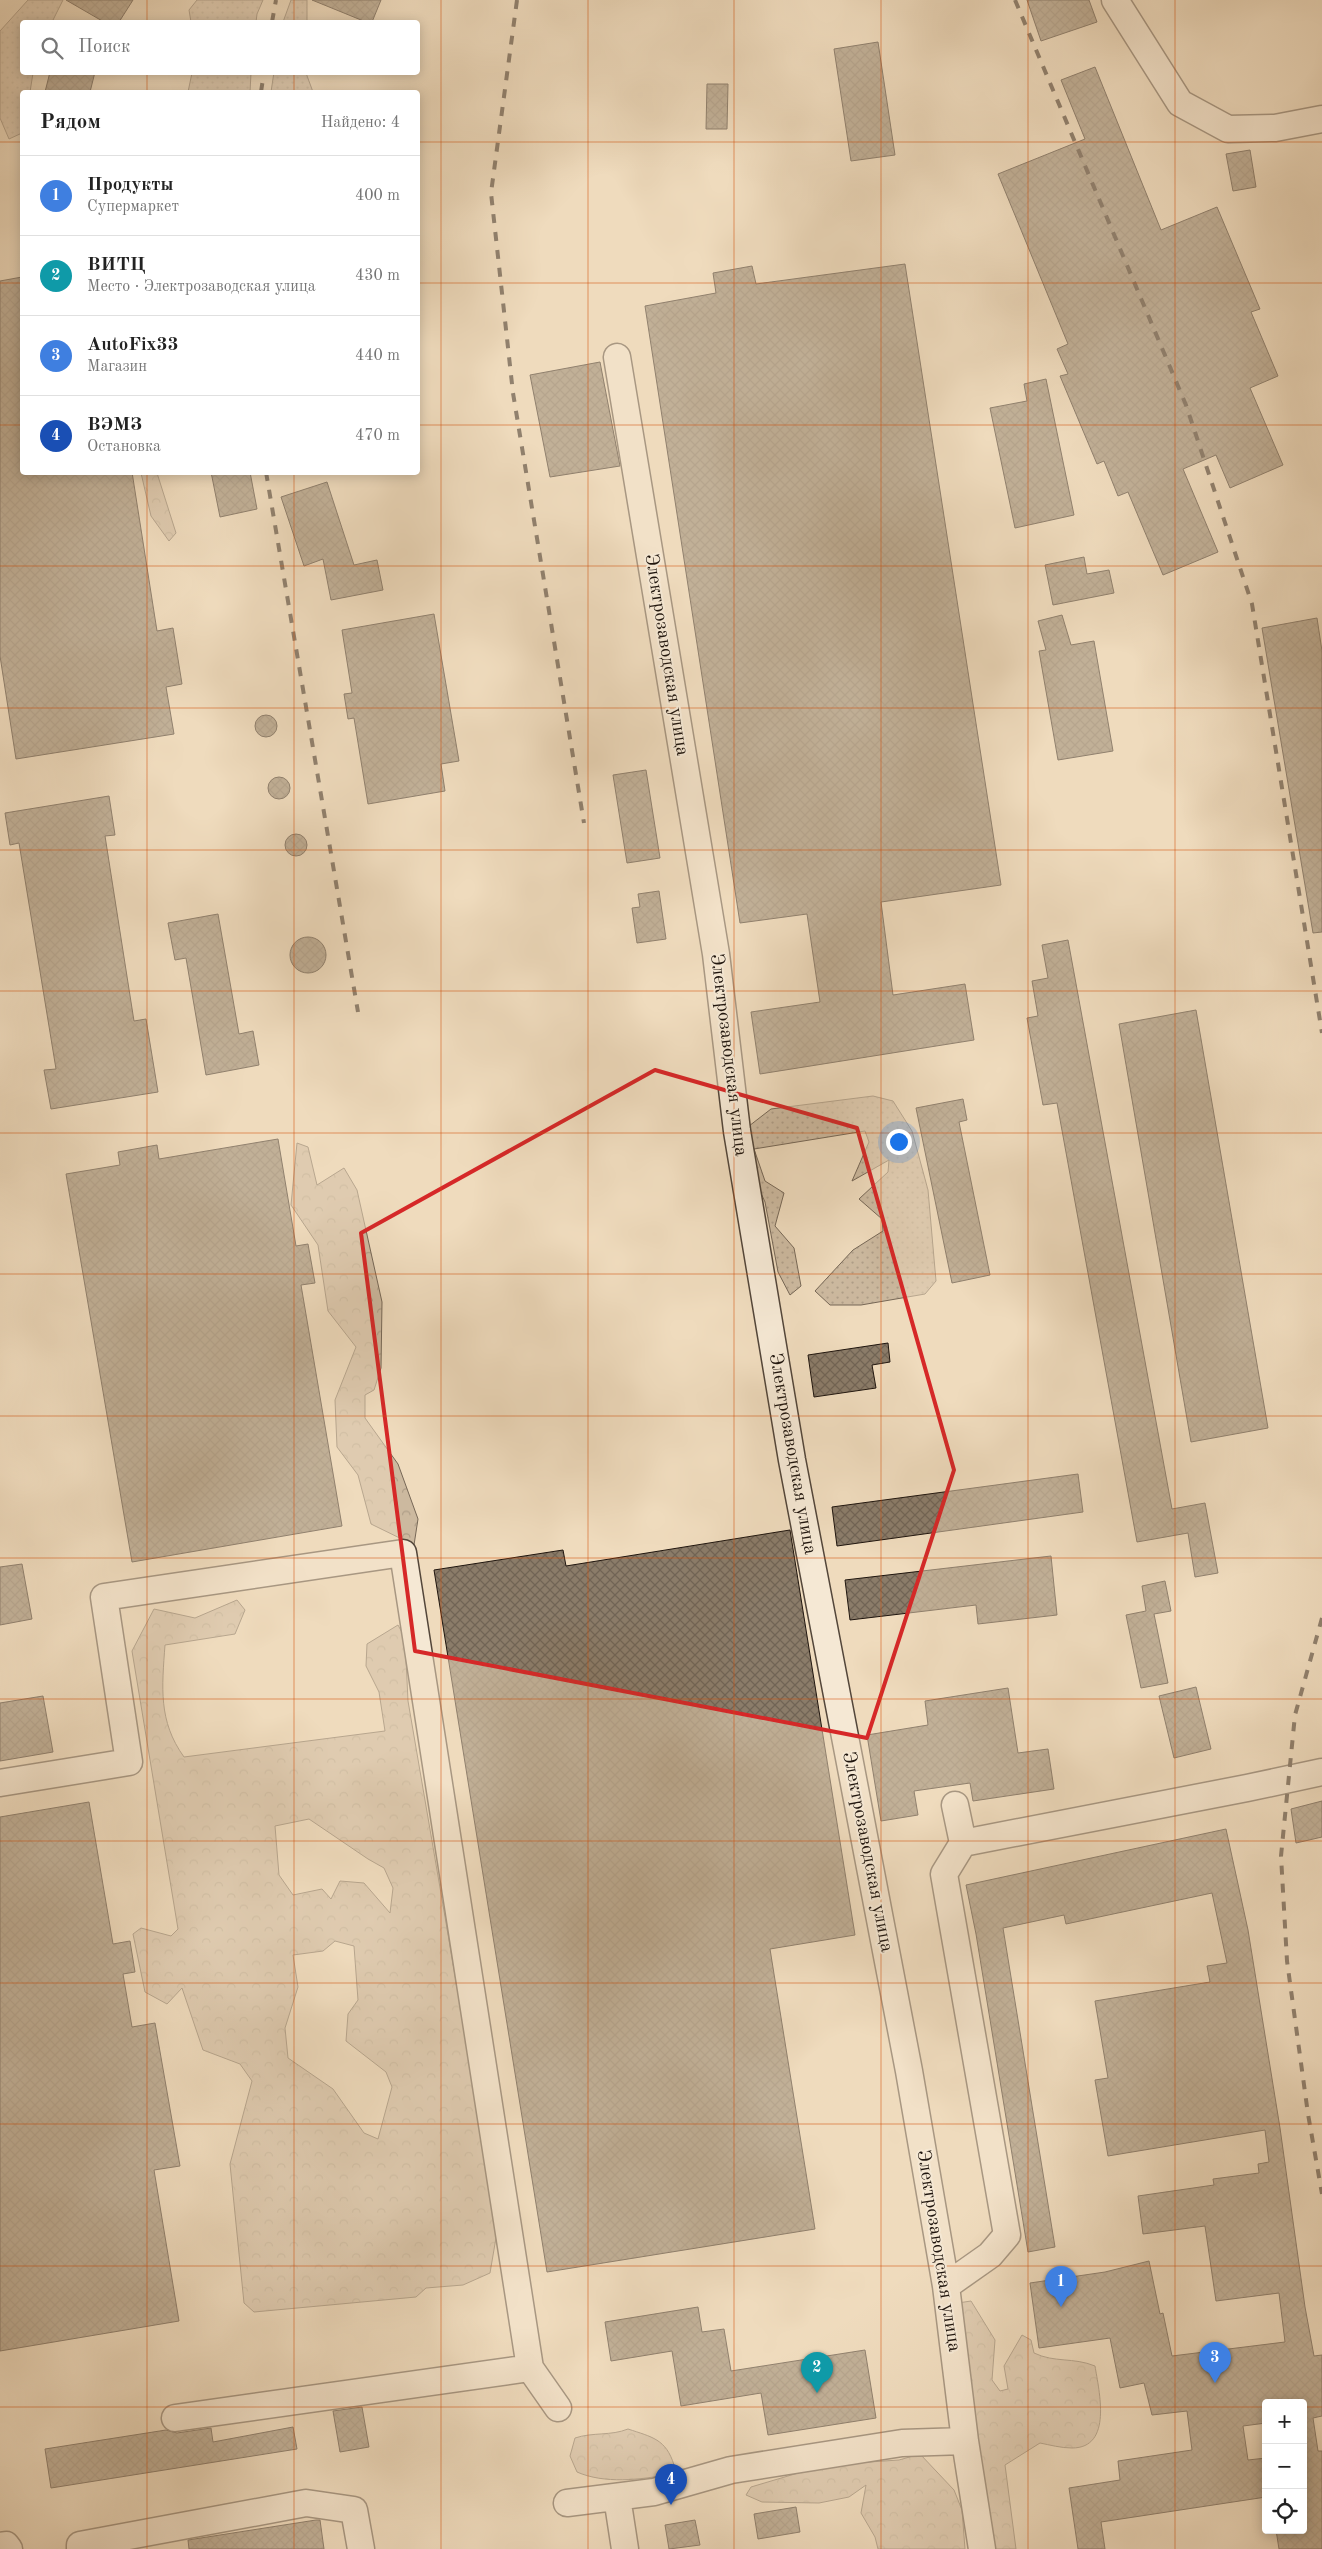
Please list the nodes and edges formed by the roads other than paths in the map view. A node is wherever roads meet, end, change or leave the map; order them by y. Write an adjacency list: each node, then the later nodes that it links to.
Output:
1 (1115, 0): 2 (street)
2 (1322, 118)
3 (617, 358): 8 (street, Электрозаводская улица)
4 (1322, 1772): 7 (street)
5 (0, 1783): 9 (street)
6 (955, 1805): 7 (street)
7 (963, 1843): 8 (street)
8 (946, 2286): 12 (street, Электрозаводская улица)
9 (530, 2368): 10 (street); 11 (street)
10 (558, 2408)
11 (175, 2418)
12 (965, 2440): 13 (street); 20 (street, Электрозаводская улица)
13 (617, 2497): 14 (street); 19 (street)
14 (567, 2503)
15 (0, 2546): 16 (street)
16 (9, 2549)
17 (80, 2549): 18 (street)
18 (361, 2549)
19 (625, 2549)
20 (982, 2549)

